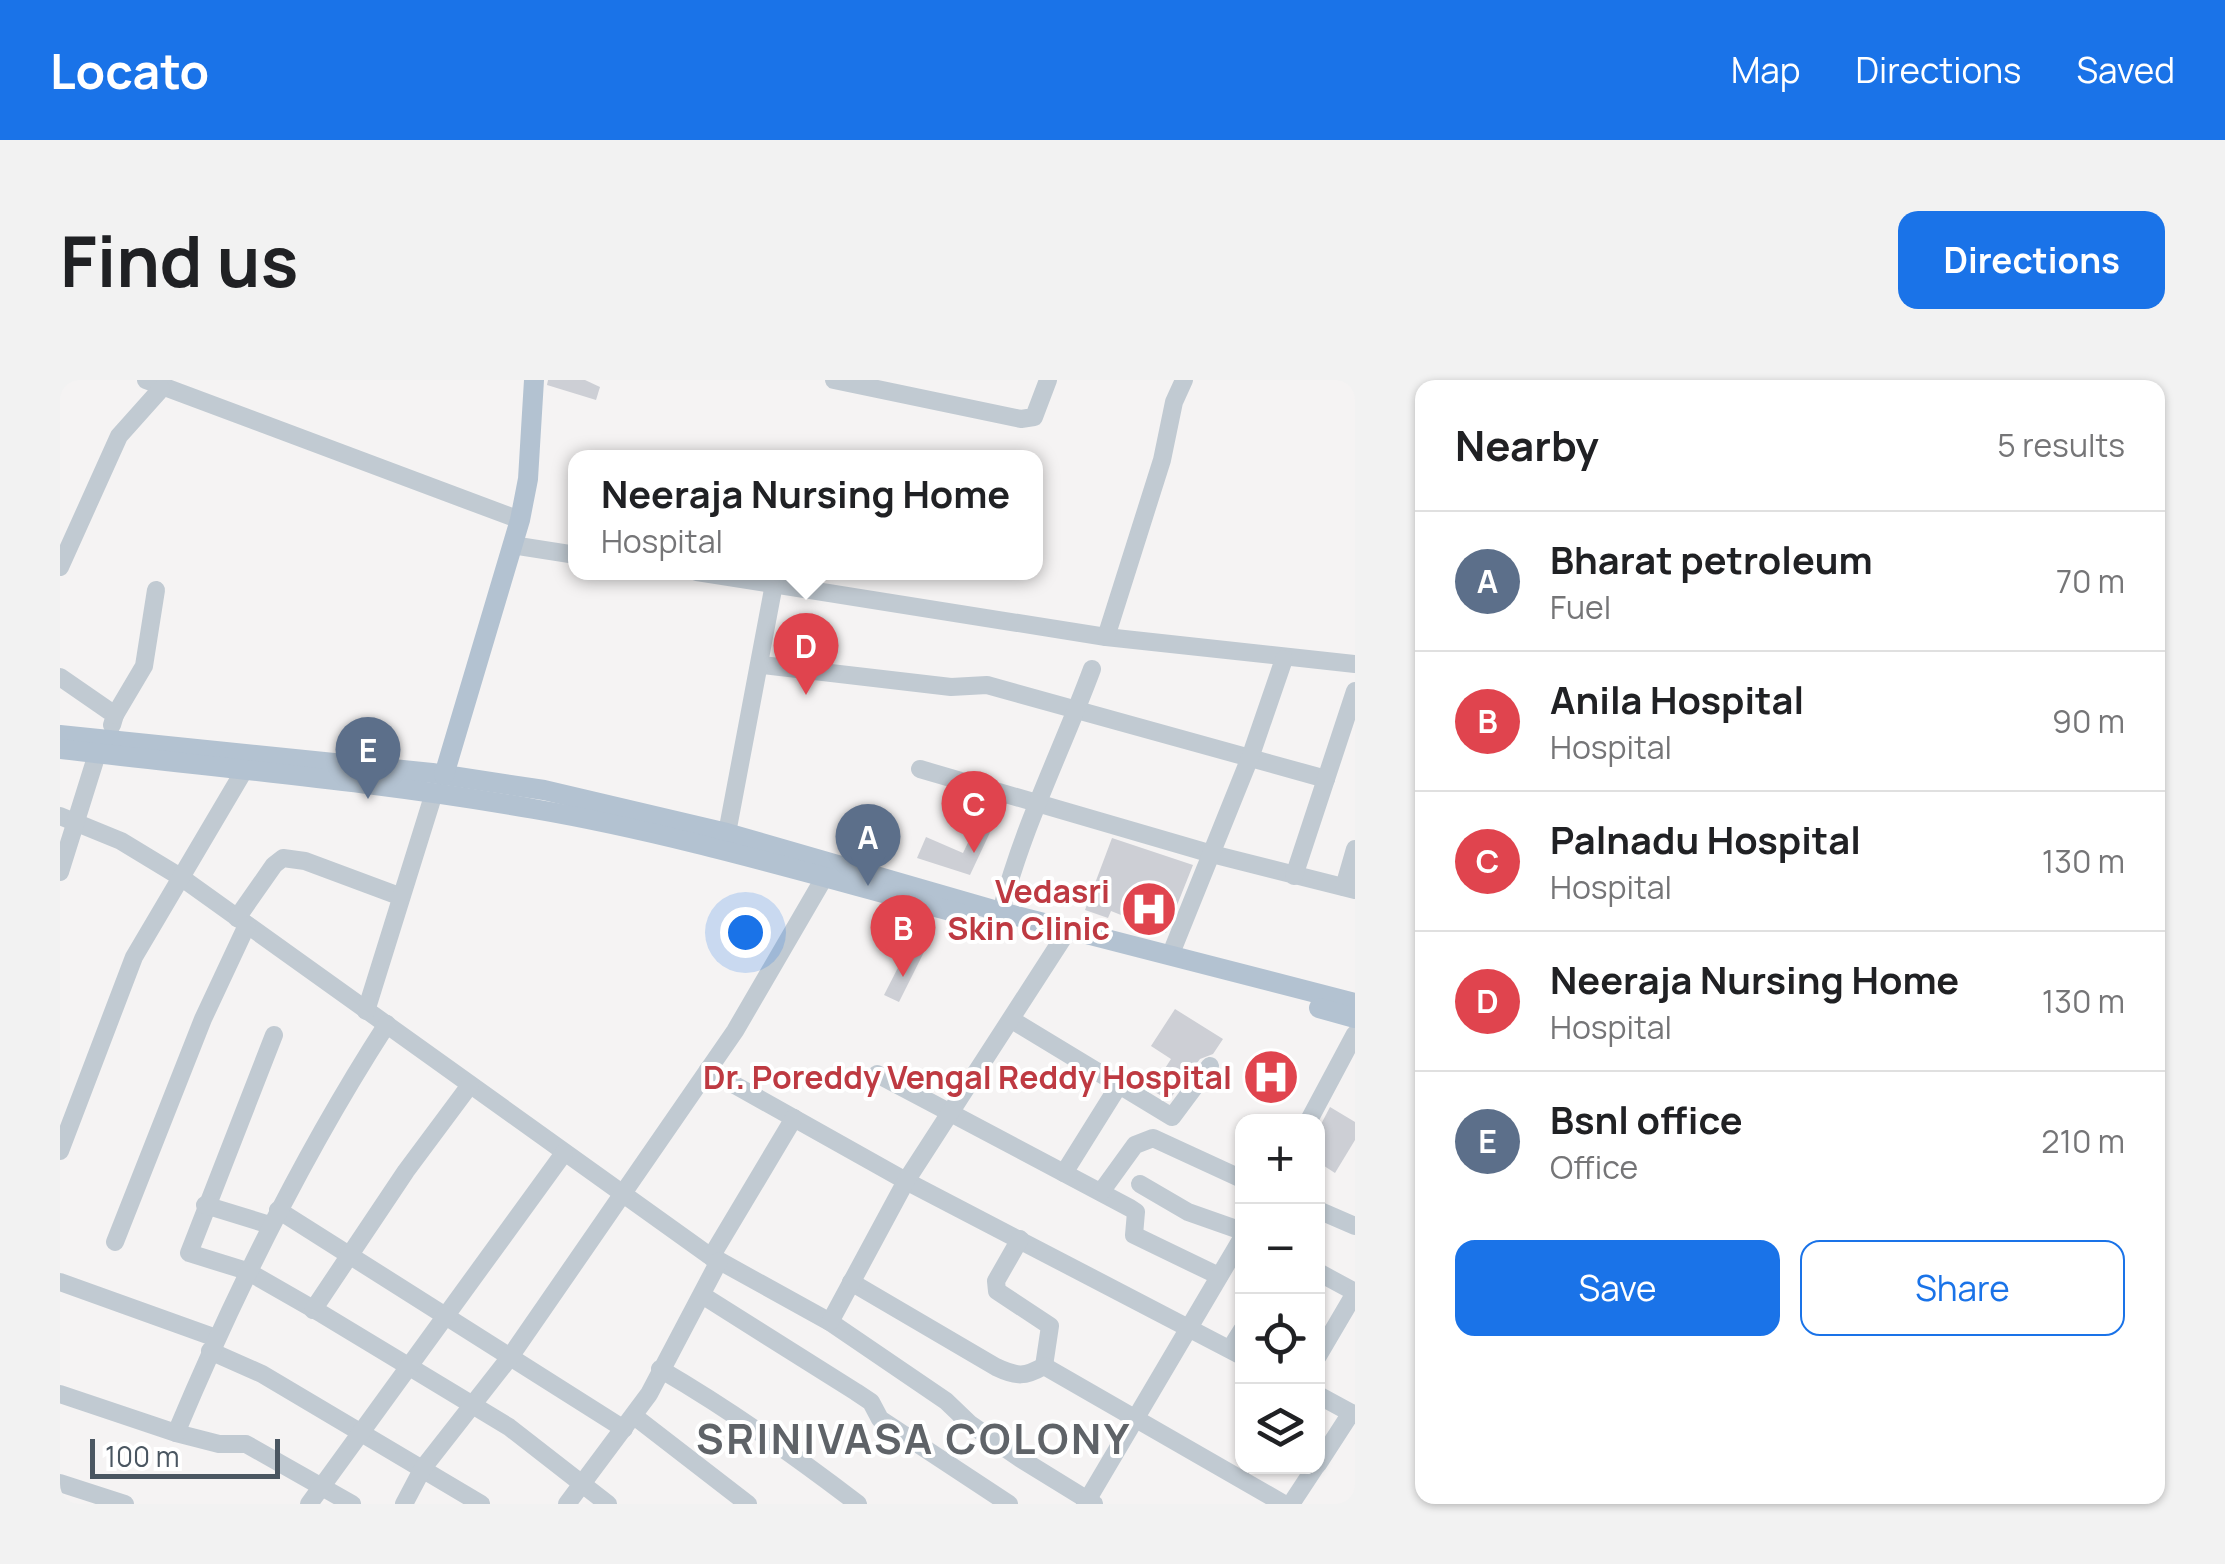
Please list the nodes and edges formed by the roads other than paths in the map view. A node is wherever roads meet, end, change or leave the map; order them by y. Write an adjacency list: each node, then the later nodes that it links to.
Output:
1 (534, 380): 6 (main road)
2 (834, 380): 3 (street)
3 (1048, 380)
4 (1184, 380): 14 (street)
5 (154, 384): 6 (street); 7 (street)
6 (520, 520): 8 (main road)
7 (68, 528): 10 (street)
8 (512, 546): 9 (street); 30 (main road)
9 (568, 554)
10 (60, 566)
11 (748, 580): 12 (street)
12 (774, 584): 14 (street); 17 (street)
13 (156, 590): 22 (street)
14 (1106, 637): 15 (street)
15 (1284, 659): 16 (street); 26 (street)
16 (1355, 664)
17 (762, 665): 21 (street); 33 (street)
18 (1092, 669): 21 (street)
19 (60, 678): 22 (street)
20 (1355, 690): 29 (street)
21 (1078, 706): 26 (street); 31 (street)
22 (115, 714): 24 (street)
23 (60, 734): 24 (main road)
24 (103, 747): 25 (main road); 27 (main road); 30 (main road); 32 (street)
25 (60, 750)
26 (1250, 755): 29 (street); 35 (street)
27 (245, 769): 30 (main road); 38 (street)
28 (920, 769): 31 (street)
29 (1326, 779): 37 (street)
30 (433, 786): 33 (main road); 39 (main road); 41 (street)
31 (1040, 806): 35 (street); 42 (street)
32 (68, 818): 36 (street); 38 (street)
33 (728, 834): 42 (main road)
34 (1355, 849): 40 (street)
35 (1212, 854): 37 (street); 45 (street)
36 (60, 872)
37 (1294, 876): 40 (street)
38 (182, 878): 43 (street); 61 (street)
39 (824, 878): 44 (main road); 54 (street)
40 (1350, 889)
41 (399, 896): 43 (street); 47 (street)
42 (1001, 912): 45 (main road)
43 (242, 921): 47 (street); 75 (street)
44 (1063, 938): 48 (main road); 49 (street)
45 (1170, 956): 46 (main road)
46 (1355, 1003)
47 (366, 1011): 50 (street)
48 (1355, 1018)
49 (1012, 1020): 57 (street); 58 (street)
50 (387, 1024): 56 (street); 71 (street)
51 (1355, 1034): 59 (street)
52 (274, 1036): 69 (street)
53 (1210, 1066): 57 (street)
54 (708, 1070): 60 (street); 68 (street)
55 (878, 1074): 58 (street)
56 (470, 1085): 62 (street); 77 (street)
57 (1119, 1085): 63 (street)
58 (950, 1111): 63 (street); 65 (street)
59 (1312, 1114)
60 (794, 1118): 65 (street); 78 (street)
61 (60, 1151)
62 (564, 1154): 68 (street); 87 (street)
63 (1064, 1172): 67 (street)
64 (1235, 1176): 67 (street)
65 (906, 1181): 74 (street); 83 (street)
66 (1140, 1184): 73 (street)
67 (1101, 1192): 80 (street)
68 (624, 1196): 78 (street); 93 (street)
69 (205, 1206): 71 (street); 79 (street)
70 (1325, 1213): 72 (street)
71 (275, 1218): 77 (street); 79 (street)
72 (1355, 1226)
73 (1235, 1232)
74 (1020, 1239): 89 (street); 94 (street)
75 (115, 1242)
76 (1235, 1248): 80 (street)
77 (350, 1258): 86 (street); 87 (street)
78 (715, 1259): 85 (street); 88 (street)
79 (247, 1271): 86 (street); 91 (street)
80 (1220, 1276): 89 (street)
81 (1325, 1276): 84 (street)
82 (60, 1282): 91 (street)
83 (851, 1282): 88 (street); 94 (street)
84 (1355, 1293): 90 (street)
85 (702, 1295): 96 (street); 123 (street)
86 (313, 1310): 95 (street)
87 (446, 1318): 93 (street); 95 (street)
88 (830, 1322): 113 (street)
89 (1188, 1326): 92 (street); 101 (street)
90 (1325, 1344)
91 (213, 1345): 103 (street); 104 (street)
92 (1235, 1352)
93 (510, 1357): 99 (street); 102 (street)
94 (1044, 1366): 101 (street)
95 (408, 1368): 99 (street); 103 (street)
96 (660, 1369): 102 (street); 122 (street)
97 (60, 1394): 104 (street)
98 (1325, 1399): 100 (street)
99 (470, 1405): 106 (street); 110 (street)
100 (1353, 1414): 105 (street)
101 (1134, 1419): 111 (street); 113 (street)
102 (629, 1423): 110 (street); 121 (street)
103 (360, 1430): 106 (street); 112 (street)
104 (176, 1432): 112 (street)
105 (1325, 1454)
106 (423, 1468): 117 (street); 118 (street)
107 (1254, 1474): 111 (street)
108 (1310, 1474): 124 (street)
109 (60, 1483): 114 (street)
110 (583, 1483): 119 (street); 120 (street)
111 (1249, 1484): 124 (street)
112 (321, 1486): 115 (street); 116 (street)
113 (1089, 1503)
114 (125, 1504)
115 (310, 1504)
116 (352, 1504)
117 (404, 1504)
118 (480, 1504)
119 (567, 1504)
120 (608, 1504)
121 (748, 1504)
122 (858, 1504)
123 (1009, 1504)
124 (1287, 1504)

